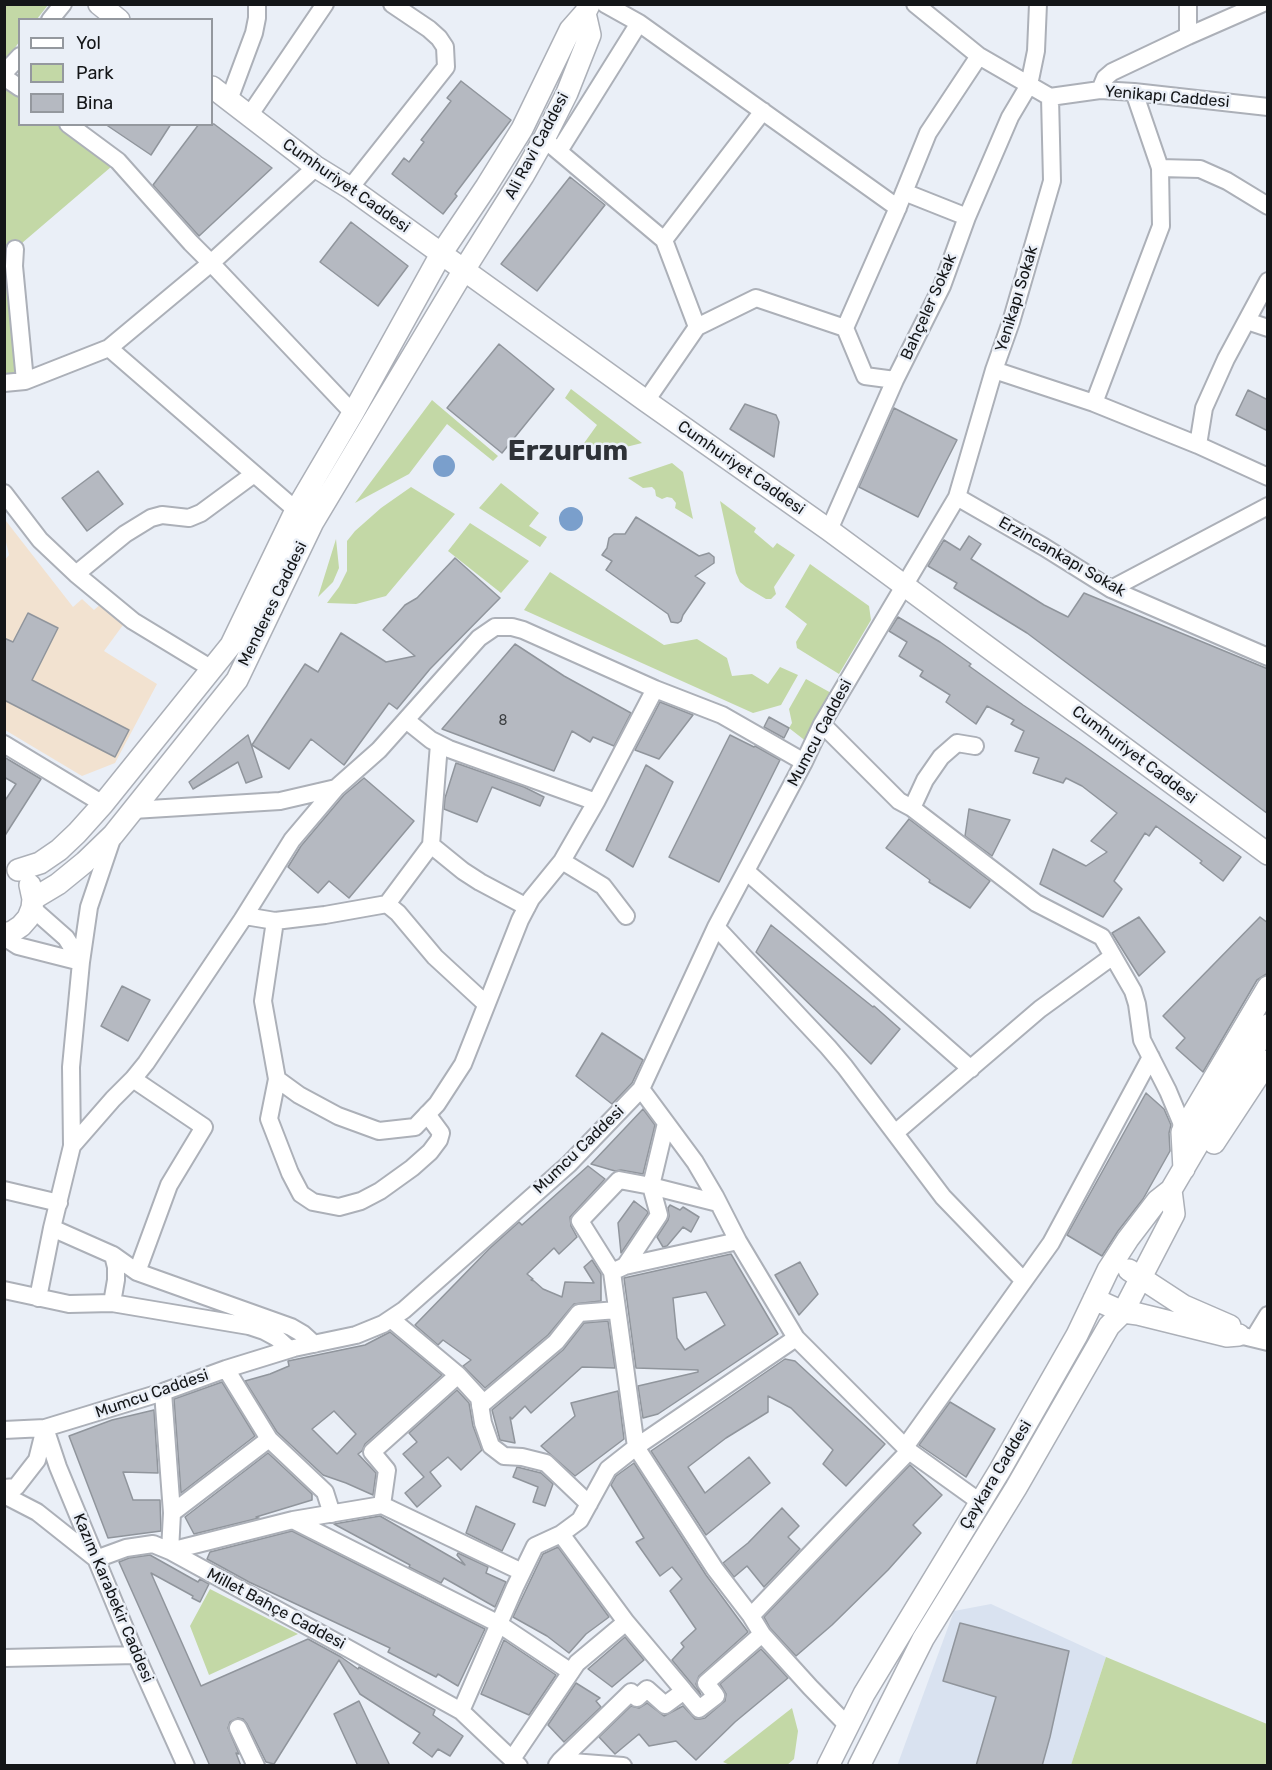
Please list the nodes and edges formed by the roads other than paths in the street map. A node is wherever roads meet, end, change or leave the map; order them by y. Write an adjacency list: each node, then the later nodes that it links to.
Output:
1 (63, 4): 12 (street)
2 (99, 4): 13 (main road)
3 (257, 4): 25 (street)
4 (326, 4): 28 (street)
5 (392, 4): 33 (street)
6 (605, 4): 14 (street)
7 (915, 4): 16 (street)
8 (1038, 4): 19 (street, Bahçeler Sokak)
9 (1188, 4): 15 (street)
10 (1262, 4): 15 (street)
11 (587, 9): 30 (main road, Ali Ravi Caddesi); 39 (main road, Ali Ravi Caddesi)
12 (52, 18)
13 (116, 18)
14 (639, 23): 27 (street); 30 (street)
15 (1188, 36): 22 (street)
16 (979, 56): 19 (street); 34 (street)
17 (18, 58): 18 (street)
18 (4, 75): 20 (street)
19 (1029, 85): 24 (street); 36 (street, Bahçeler Sokak)
20 (18, 86)
21 (213, 88): 25 (main road, Cumhuriyet Caddesi)
22 (1100, 90): 23 (street, Yenikapı Caddesi); 24 (street, Yenikapı Caddesi)
23 (1134, 92): 26 (street, Yenikapı Caddesi); 32 (street)
24 (1050, 97): 48 (street, Yenikapı Sokak)
25 (229, 100): 28 (main road, Cumhuriyet Caddesi)
26 (1268, 107)
27 (763, 111): 34 (street); 37 (street)
28 (249, 116): 31 (main road, Cumhuriyet Caddesi)
29 (71, 126): 40 (street)
30 (551, 145): 37 (street); 41 (main road, Ali Ravi Caddesi)
31 (316, 167): 33 (main road, Cumhuriyet Caddesi); 40 (street)
32 (1160, 168): 35 (street); 53 (street)
33 (350, 188): 39 (main road, Cumhuriyet Caddesi)
34 (901, 200): 36 (street); 45 (street)
35 (1268, 206)
36 (967, 217): 50 (street, Bahçeler Sokak)
37 (664, 240): 44 (street)
38 (15, 249): 49 (street)
39 (441, 254): 41 (main road, Cumhuriyet Caddesi); 54 (main road, Menderes Caddesi)
40 (211, 263): 47 (street); 54 (street)
41 (464, 270): 52 (main road, Cumhuriyet Caddesi); 79 (main road, Menderes Caddesi)
42 (1268, 281): 43 (street)
43 (1247, 321): 46 (street); 55 (street)
44 (697, 327): 45 (street); 52 (street)
45 (845, 328): 50 (street)
46 (1268, 328)
47 (109, 348): 49 (street); 56 (street)
48 (994, 370): 53 (street); 59 (street, Yenikapı Sokak)
49 (25, 381): 51 (street)
50 (895, 381): 62 (street, Bahçeler Sokak)
51 (4, 383)
52 (646, 401): 62 (main road, Cumhuriyet Caddesi)
53 (1094, 403): 55 (street)
54 (353, 413): 61 (main road, Menderes Caddesi)
55 (1198, 445): 57 (street)
56 (254, 474): 61 (street); 63 (street)
57 (1268, 477)
58 (4, 493): 63 (street)
59 (957, 497): 64 (street, Yenikapı Sokak); 65 (street, Erzincankapı Sokak)
60 (1268, 506): 65 (street)
61 (296, 510): 67 (main road, Menderes Caddesi)
62 (830, 530): 64 (main road, Cumhuriyet Caddesi)
63 (76, 574): 67 (street)
64 (904, 584): 70 (street, Mumcu Caddesi); 82 (main road, Cumhuriyet Caddesi)
65 (1112, 589): 66 (street, Erzincankapı Sokak)
66 (1268, 657)
67 (212, 669): 77 (main road, Menderes Caddesi)
68 (655, 689): 69 (street); 74 (street); 76 (street)
69 (406, 720): 72 (street); 75 (street)
70 (822, 724): 74 (street, Mumcu Caddesi); 78 (street)
71 (4, 744): 77 (street)
72 (439, 744): 76 (street); 81 (street)
73 (975, 746): 78 (street)
74 (804, 762): 85 (street, Mumcu Caddesi)
75 (336, 788): 79 (street); 89 (street)
76 (596, 802): 83 (street)
77 (104, 804): 84 (main road, Menderes Caddesi)
78 (912, 808): 94 (street)
79 (133, 810): 80 (main road, Menderes Caddesi)
80 (113, 835): 86 (main road, Menderes Caddesi); 95 (street)
81 (431, 845): 87 (street); 88 (street)
82 (1268, 854)
83 (562, 861): 88 (street); 90 (street)
84 (11, 867): 86 (main road)
85 (746, 871): 92 (street, Mumcu Caddesi); 101 (street)
86 (32, 903): 93 (main road, Menderes Caddesi); 95 (street)
87 (387, 903): 91 (street); 97 (street)
88 (527, 907): 97 (street)
89 (244, 916): 91 (street); 102 (street)
90 (626, 916)
91 (275, 921): 103 (street)
92 (716, 927): 104 (street, Mumcu Caddesi); 108 (street)
93 (4, 935): 95 (street)
94 (1113, 956): 99 (street); 101 (street)
95 (81, 962): 109 (street)
96 (1268, 987): 107 (main road)
97 (486, 1004): 105 (street)
98 (1268, 1025): 110 (main road, Çaykara Caddesi)
99 (1151, 1057): 107 (street); 123 (street)
100 (1268, 1061): 110 (main road)
101 (971, 1068): 108 (street)
102 (133, 1079): 109 (street); 121 (street)
103 (277, 1079): 105 (street); 105 (street)
104 (641, 1089): 106 (street); 131 (street, Mumcu Caddesi)
105 (427, 1114)
106 (666, 1123): 111 (street); 115 (street)
107 (1182, 1132): 110 (main road)
108 (895, 1133): 123 (street)
109 (72, 1146): 114 (street)
110 (1183, 1170): 113 (main road, Çaykara Caddesi)
111 (651, 1186): 115 (street); 120 (street); 120 (street)
112 (4, 1190): 114 (street)
113 (1171, 1190): 119 (main road, Çaykara Caddesi); 122 (main road, Çaykara Caddesi)
114 (59, 1203): 116 (street)
115 (718, 1203): 117 (street)
116 (52, 1228): 118 (street); 125 (street)
117 (738, 1241): 120 (street); 132 (street)
118 (112, 1255): 121 (street); 127 (street)
119 (1113, 1262): 122 (main road); 126 (main road, Çaykara Caddesi)
120 (619, 1269): 128 (street)
121 (137, 1272): 134 (street)
122 (1141, 1277): 129 (main road, Çaykara Caddesi); 133 (main road)
123 (1024, 1281): 144 (street)
124 (4, 1290): 125 (street)
125 (38, 1298): 127 (street)
126 (1094, 1299): 129 (main road); 147 (main road, Çaykara Caddesi)
127 (112, 1303): 135 (street)
128 (617, 1310): 139 (street); 143 (street)
129 (1123, 1312): 133 (main road); 174 (main road, Çaykara Caddesi)
130 (1268, 1315): 133 (street)
131 (391, 1319): 134 (street, Mumcu Caddesi); 137 (street)
132 (796, 1338): 143 (street); 144 (street)
133 (1254, 1338)
134 (314, 1344): 135 (street, Mumcu Caddesi)
135 (289, 1349): 136 (street, Mumcu Caddesi)
136 (226, 1369): 138 (street, Mumcu Caddesi); 142 (street)
137 (458, 1375): 139 (street); 149 (street)
138 (163, 1392): 140 (street, Mumcu Caddesi); 150 (street)
139 (480, 1406): 148 (street)
140 (45, 1428): 141 (street, Mumcu Caddesi); 145 (street); 155 (street, Kazım Karabekir Caddesi)
141 (4, 1430)
142 (269, 1439): 150 (street); 151 (street)
143 (636, 1447): 148 (street); 157 (street)
144 (907, 1449): 147 (street); 157 (street)
145 (4, 1488)
146 (4, 1495): 155 (street)
147 (980, 1502): 166 (main road, Çaykara Caddesi)
148 (589, 1504): 153 (street)
149 (382, 1505): 151 (street); 156 (street)
150 (172, 1513): 154 (street)
151 (332, 1514): 152 (street)
152 (293, 1520): 154 (street); 159 (street)
153 (561, 1534): 156 (street); 158 (street)
154 (170, 1551): 155 (street, Millet Bahçe Caddesi); 165 (street, Millet Bahçe Caddesi)
155 (96, 1559): 161 (street, Kazım Karabekir Caddesi)
156 (522, 1572): 159 (street)
157 (750, 1616): 160 (street)
158 (626, 1622): 163 (street); 164 (street)
159 (499, 1624): 163 (street); 165 (street)
160 (762, 1634): 164 (street); 166 (street)
161 (136, 1655): 162 (street); 170 (street, Kazım Karabekir Caddesi)
162 (4, 1658)
163 (571, 1672): 168 (street)
164 (684, 1691): 169 (street)
165 (461, 1711): 168 (street, Millet Bahçe Caddesi)
166 (848, 1726): 173 (main road, Çaykara Caddesi)
167 (238, 1728): 171 (street)
168 (515, 1762)
169 (557, 1763): 172 (street)
170 (186, 1766)
171 (256, 1766)
172 (623, 1766)
173 (828, 1766)
174 (858, 1766)

